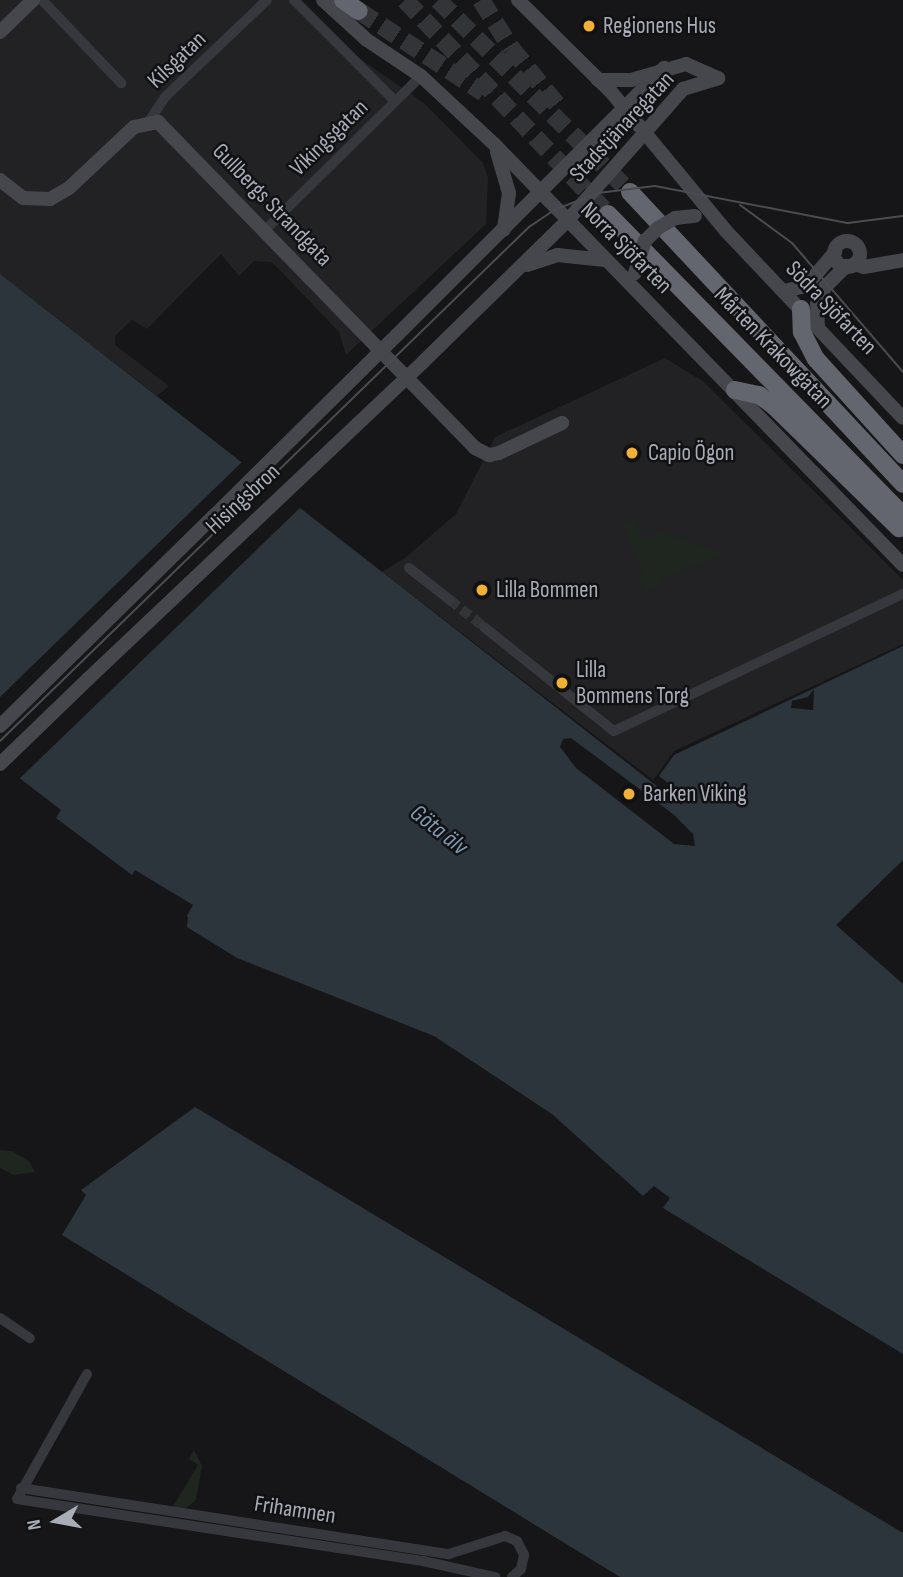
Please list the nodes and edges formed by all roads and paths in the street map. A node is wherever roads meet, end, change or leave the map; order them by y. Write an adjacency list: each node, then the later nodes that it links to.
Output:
1 (33, 0): 9 (main road)
2 (42, 0): 13 (street)
3 (267, 0): 16 (street, Kilsgatan)
4 (294, 0): 14 (street)
5 (323, 0): 11 (main road, Norra Sjöfarten)
6 (343, 0): 8 (highway)
7 (518, 0): 12 (main road, Södra Sjöfarten)
8 (359, 11)
9 (0, 32)
10 (671, 66): 12 (main road); 15 (main road, Stadstjänaregatan); 17 (main road, Stadstjänaregatan)
11 (421, 76): 14 (street, Vikingsgatan); 18 (main road, Norra Sjöfarten)
12 (598, 80): 15 (main road, Södra Sjöfarten)
13 (121, 83)
14 (395, 101): 24 (street, Vikingsgatan)
15 (626, 109): 17 (main road, Södra Sjöfarten); 21 (main road, Stadstjänaregatan)
16 (149, 121): 19 (main road); 24 (main road, Gullbergs Strandgata)
17 (644, 135): 23 (main road, Stadstjänaregatan); 25 (main road, Södra Sjöfarten)
18 (494, 144): 21 (main road, Norra Sjöfarten); 26 (main road)
19 (0, 180)
20 (630, 192): 40 (highway, Mårten Krakowgatan)
21 (541, 194): 23 (main road, Norra Sjöfarten); 26 (main road, Hisingsbron)
22 (608, 214): 41 (highway, Mårten Krakowgatan)
23 (567, 221): 28 (main road, Norra Sjöfarten); 31 (main road, Hisingsbron)
24 (265, 229): 38 (main road, Gullbergs Strandgata)
25 (726, 231): 32 (main road, Södra Sjöfarten, bridge); 33 (main road, Södra Sjöfarten)
26 (503, 232): 49 (main road, Hisingsbron, bridge)
27 (835, 252): 30 (main road); 30 (main road); 33 (main road)
28 (606, 260): 31 (main road, Hisingsbron); 32 (main road, Norra Sjöfarten)
29 (903, 260): 30 (main road)
30 (850, 265): 35 (main road)
31 (519, 268): 50 (main road, Hisingsbron, bridge)
32 (639, 291): 36 (main road, Norra Sjöfarten)
33 (784, 291): 34 (main road, Södra Sjöfarten)
34 (801, 309): 35 (main road, Södra Sjöfarten); 39 (highway)
35 (818, 328): 37 (main road, Södra Sjöfarten)
36 (735, 390): 41 (highway); 42 (main road, Norra Sjöfarten)
37 (903, 418)
38 (562, 423)
39 (903, 455)
40 (903, 484)
41 (901, 522)
42 (883, 544): 43 (main road); 44 (main road)
43 (903, 558)
44 (903, 565)
45 (409, 568): 47 (street)
46 (903, 594): 48 (street)
47 (450, 600)
48 (484, 627)
49 (0, 726)
50 (0, 764)
51 (0, 1318): 52 (street)
52 (30, 1338)
53 (87, 1374): 54 (street)
54 (21, 1488): 55 (street, Frihamnen); 56 (street, Frihamnen)
55 (495, 1577)
56 (512, 1577)

